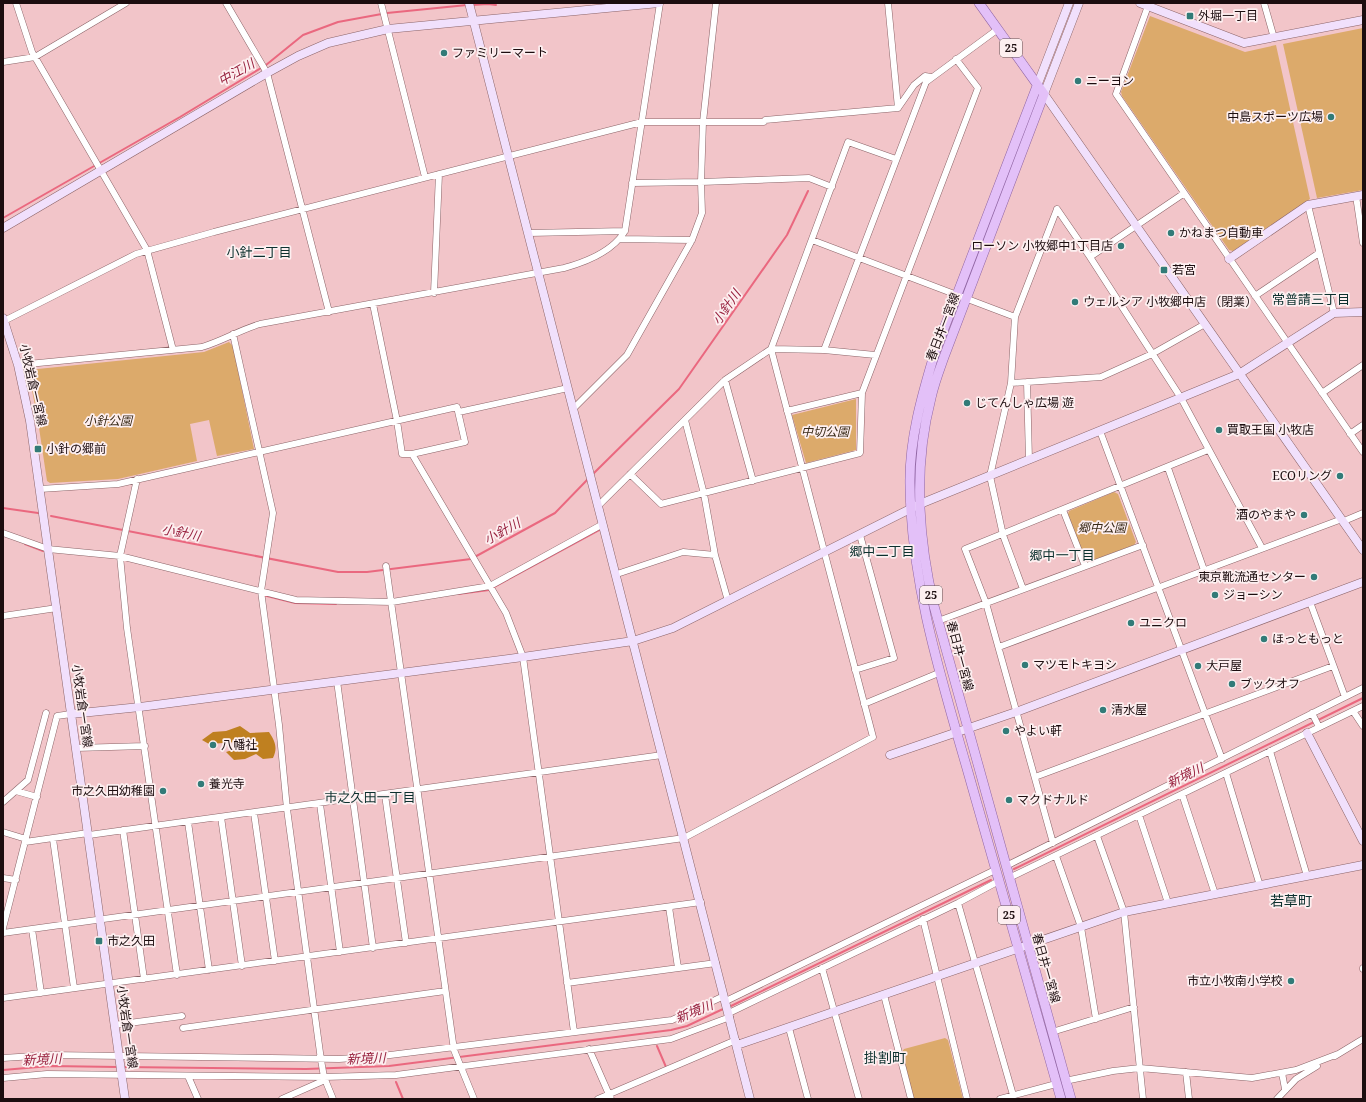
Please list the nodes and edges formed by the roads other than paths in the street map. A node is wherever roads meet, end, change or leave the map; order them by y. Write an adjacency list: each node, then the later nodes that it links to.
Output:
1 (17, 3): 21 (street)
2 (226, 3): 24 (street)
3 (659, 3): 15 (street); 29 (street)
4 (716, 3): 30 (street)
5 (888, 3): 28 (street)
6 (979, 3): 19 (main road, 25)
7 (1069, 3): 26 (street)
8 (1079, 3): 27 (street)
9 (1140, 3): 12 (street)
10 (1264, 3): 20 (street)
11 (121, 4): 21 (street)
12 (1149, 5): 20 (street); 39 (street)
13 (382, 6): 18 (street)
14 (470, 6): 17 (street)
15 (600, 6): 17 (street)
16 (1363, 20): 20 (street)
17 (474, 21): 18 (street); 31 (street)
18 (387, 26): 24 (street); 35 (street)
19 (998, 29): 22 (street); 26 (main road, 25)
20 (1274, 38)
21 (35, 57): 23 (street); 33 (street)
22 (956, 59): 25 (street); 57 (street)
23 (3, 62)
24 (266, 72): 33 (street); 42 (street)
25 (931, 77): 28 (street); 32 (street)
26 (1037, 86): 27 (main road, 25); 59 (main road, 春日井一宮線 / 25)
27 (1044, 94): 43 (street); 61 (main road, 春日井一宮線 / 25)
28 (898, 108): 30 (street)
29 (642, 122): 30 (street); 31 (street); 37 (street)
30 (703, 122): 36 (street)
31 (508, 156): 34 (street); 46 (street)
32 (896, 159): 38 (street); 53 (street)
33 (100, 169): 44 (street); 51 (street)
34 (439, 174): 35 (street); 58 (street)
35 (426, 177): 42 (street)
36 (701, 182): 37 (street); 38 (street); 48 (street)
37 (632, 183): 45 (street)
38 (832, 187): 49 (street)
39 (1183, 194): 43 (street); 55 (street)
40 (1360, 195): 41 (street); 50 (street)
41 (1308, 205): 52 (street); 55 (street)
42 (303, 209): 51 (street); 63 (street)
43 (1137, 225): 54 (street); 68 (street)
44 (3, 228)
45 (625, 231): 46 (street); 47 (street)
46 (528, 233): 56 (street)
47 (620, 239): 48 (street); 56 (street)
48 (692, 240): 86 (street)
49 (812, 240): 53 (street); 71 (street)
50 (1363, 243)
51 (147, 250): 67 (street); 72 (street)
52 (1319, 253): 60 (street); 65 (street)
53 (859, 257): 57 (street); 73 (street)
54 (1090, 257): 66 (street); 74 (street)
55 (1229, 259): 60 (street)
56 (539, 273): 58 (street); 82 (street)
57 (906, 276): 59 (street); 75 (street)
58 (434, 293): 62 (street)
59 (956, 296): 61 (street); 110 (main road, 春日井一宮線 / 25)
60 (1255, 296): 70 (street)
61 (966, 299): 66 (street); 108 (main road, 春日井一宮線 / 25)
62 (373, 304): 63 (street); 90 (street)
63 (329, 312): 69 (street)
64 (1363, 312): 65 (street)
65 (1334, 313): 70 (street)
66 (1015, 317): 81 (street)
67 (4, 320): 76 (street, 小牧岩倉一宮線)
68 (1205, 324): 74 (street); 78 (street)
69 (233, 334): 72 (street); 94 (street)
70 (1287, 343): 78 (street); 84 (street)
71 (771, 349): 73 (street); 79 (street); 87 (street)
72 (173, 350): 76 (street)
73 (824, 350): 75 (street)
74 (1152, 354): 80 (street); 85 (street)
75 (875, 355): 83 (street)
76 (18, 365): 106 (street, 小牧岩倉一宮線)
77 (1363, 365): 84 (street)
78 (1239, 374): 85 (street); 113 (street)
79 (725, 380): 89 (street); 104 (street)
80 (1027, 382): 81 (street); 98 (street)
81 (1011, 383): 102 (street)
82 (568, 388): 86 (street); 88 (street)
83 (862, 393): 87 (street); 100 (street)
84 (1322, 393): 93 (street)
85 (1181, 398): 92 (street); 95 (street)
86 (573, 409): 109 (street)
87 (787, 411): 100 (street)
88 (459, 412): 90 (street); 97 (street)
89 (685, 420): 101 (street); 107 (street)
90 (397, 421): 94 (street); 97 (street)
91 (1363, 425): 93 (street)
92 (1100, 431): 98 (street); 105 (street)
93 (1350, 434): 96 (street)
94 (260, 450): 103 (street); 133 (street)
95 (1208, 450): 99 (street); 119 (street)
96 (1363, 452)
97 (412, 454): 130 (street)
98 (1029, 460): 102 (street)
99 (1168, 468): 105 (street); 127 (street)
100 (802, 469): 104 (street); 122 (street)
101 (630, 474): 107 (street); 109 (street)
102 (990, 476): 108 (street); 117 (street)
103 (137, 479): 106 (street); 124 (street)
104 (753, 481): 107 (street)
105 (1121, 487): 111 (street); 118 (street)
106 (40, 489): 120 (street, 小牧岩倉一宮線)
107 (704, 494): 123 (street)
108 (920, 504): 110 (street); 140 (main road, 春日井一宮線 / 25)
109 (599, 505): 114 (street)
110 (911, 509): 116 (street); 148 (main road, 春日井一宮線 / 25)
111 (1063, 510): 117 (street); 126 (street)
112 (1363, 513): 113 (street)
113 (1343, 520): 119 (street); 121 (street)
114 (603, 524): 128 (street); 130 (street)
115 (3, 532): 120 (street)
116 (860, 535): 122 (street); 146 (street)
117 (1003, 535): 132 (street); 137 (street)
118 (1143, 545): 126 (street); 131 (street)
119 (1262, 548): 127 (street)
120 (48, 549): 124 (street); 138 (street, 小牧岩倉一宮線)
121 (1363, 550)
122 (824, 552): 134 (street); 146 (street)
123 (715, 555): 128 (street); 134 (street)
124 (120, 556): 133 (street); 155 (street)
125 (386, 566): 135 (street)
126 (1085, 566): 132 (street)
127 (1204, 570): 131 (street)
128 (617, 574): 141 (street)
129 (1363, 582): 136 (street)
130 (490, 586): 135 (street); 144 (street)
131 (1159, 587): 142 (street); 143 (street)
132 (1023, 589): 137 (street)
133 (261, 591): 135 (street); 151 (street)
134 (728, 601): 141 (street)
135 (392, 602): 147 (street)
136 (1310, 602): 143 (street); 145 (street)
137 (986, 603): 140 (street); 142 (street)
138 (57, 608): 139 (street); 160 (street, 小牧岩倉一宮線)
139 (3, 616)
140 (938, 621): 164 (main road, 春日井一宮線 / 25)
141 (633, 641): 144 (street); 170 (street)
142 (999, 647): 157 (street)
143 (1182, 650): 157 (street); 161 (street)
144 (523, 657): 147 (street); 173 (street)
145 (1333, 666): 152 (street); 161 (street)
146 (855, 670): 153 (street)
147 (401, 672): 149 (street); 176 (street)
148 (941, 672): 153 (street); 165 (main road, 春日井一宮線 / 25)
149 (337, 681): 151 (street); 181 (street)
150 (1363, 688): 152 (street)
151 (274, 689): 155 (street); 184 (street)
152 (1345, 697): 159 (street)
153 (864, 704): 194 (street)
154 (1363, 706): 156 (street)
155 (140, 707): 160 (street); 167 (street)
156 (1354, 711): 162 (street); 163 (street)
157 (1016, 712): 164 (street); 175 (street)
158 (46, 713): 177 (street)
159 (1312, 713): 162 (street); 172 (street)
160 (71, 714): 168 (street, 小牧岩倉一宮線); 180 (street)
161 (1204, 714): 172 (street); 175 (street)
162 (1318, 725): 166 (street)
163 (1363, 726)
164 (967, 728): 165 (street); 202 (main road, 春日井一宮線 / 25)
165 (956, 732): 171 (street); 203 (main road, 春日井一宮線 / 25)
166 (1307, 733): 169 (street); 197 (street)
167 (145, 746): 168 (street); 189 (street)
168 (76, 748): 192 (street, 小牧岩倉一宮線)
169 (1270, 751): 174 (street); 205 (street)
170 (662, 755): 173 (street); 194 (street)
171 (890, 755)
172 (1222, 759): 198 (street)
173 (539, 773): 176 (street); 200 (street)
174 (1226, 773): 178 (street); 212 (street)
175 (1035, 777): 198 (street)
176 (418, 790): 179 (street); 204 (street)
177 (16, 791): 180 (street); 182 (street)
178 (1182, 794): 186 (street); 215 (street)
179 (385, 795): 181 (street); 208 (street)
180 (37, 797): 196 (street)
181 (352, 799): 183 (street); 211 (street)
182 (3, 802)
183 (320, 804): 184 (street); 213 (street)
184 (287, 808): 185 (street); 214 (street)
185 (254, 813): 187 (street); 216 (street)
186 (1139, 815): 193 (street); 220 (street)
187 (221, 817): 188 (street); 217 (street)
188 (188, 822): 189 (street); 221 (street)
189 (156, 826): 190 (street); 223 (street)
190 (124, 830): 192 (street); 225 (street)
191 (3, 832): 196 (street)
192 (88, 834): 195 (street); 227 (street, 小牧岩倉一宮線)
193 (1097, 836): 199 (street); 224 (street)
194 (684, 838): 200 (street); 218 (street)
195 (53, 839): 196 (street); 229 (street)
196 (26, 841): 209 (street)
197 (1363, 841)
198 (1053, 843): 202 (street)
199 (1056, 856): 207 (street); 230 (street)
200 (550, 857): 204 (street); 228 (street)
201 (1363, 865): 205 (street)
202 (1006, 866): 207 (main road, 春日井一宮線 / 25)
203 (995, 870): 210 (main road, 春日井一宮線 / 25); 257 (street)
204 (429, 874): 208 (street); 234 (street)
205 (1308, 876): 212 (street)
206 (3, 878): 209 (street)
207 (1009, 878): 236 (main road, 春日井一宮線 / 25)
208 (397, 879): 211 (street); 235 (street)
209 (16, 880): 231 (street)
210 (999, 881): 219 (street); 236 (main road, 春日井一宮線 / 25)
211 (364, 883): 213 (street); 237 (street)
212 (1260, 886): 215 (street)
213 (331, 888): 214 (street); 238 (street)
214 (298, 892): 216 (street); 239 (street)
215 (1215, 894): 220 (street)
216 (266, 897): 217 (street); 240 (street)
217 (233, 901): 221 (street); 243 (street)
218 (701, 902): 222 (street); 241 (street)
219 (958, 903): 226 (street); 242 (street)
220 (1168, 903): 224 (street)
221 (200, 906): 223 (street); 246 (street)
222 (669, 907): 228 (street); 244 (street)
223 (168, 910): 225 (street); 247 (street)
224 (1124, 912): 230 (street); 258 (street)
225 (135, 915): 227 (street); 249 (street)
226 (923, 919): 245 (street); 248 (street)
227 (99, 920): 229 (street); 251 (street, 小牧岩倉一宮線)
228 (559, 922): 234 (street); 250 (street)
229 (65, 924): 232 (street); 252 (street)
230 (1081, 927): 236 (street); 263 (street)
231 (3, 928)
232 (32, 929): 233 (street); 254 (street)
233 (3, 933)
234 (438, 939): 235 (street); 253 (street)
235 (406, 943): 237 (street)
236 (1023, 947): 242 (street); 268 (main road, 春日井一宮線 / 25); 285 (main road, 春日井一宮線 / 25)
237 (373, 948): 238 (street)
238 (340, 952): 239 (street)
239 (307, 957): 240 (street); 259 (street)
240 (275, 961): 243 (street)
241 (716, 963): 244 (street); 257 (street)
242 (975, 963): 248 (street); 287 (street)
243 (242, 966): 246 (street)
244 (678, 968): 250 (street)
245 (822, 968): 260 (street); 261 (street)
246 (210, 970): 247 (street)
247 (177, 975): 249 (street)
248 (938, 976): 255 (street); 299 (street)
249 (144, 979): 251 (street)
250 (567, 983): 267 (street)
251 (109, 984): 252 (street); 264 (street, 小牧岩倉一宮線)
252 (74, 988): 254 (street)
253 (445, 992): 259 (street); 271 (street)
254 (41, 993): 256 (street)
255 (884, 995): 260 (street); 298 (street)
256 (3, 998)
257 (725, 999): 261 (street); 267 (street)
258 (1134, 1007): 263 (street); 278 (street)
259 (314, 1010): 265 (street); 276 (street)
260 (835, 1012): 266 (street); 297 (street)
261 (729, 1015): 270 (street); 272 (street)
262 (182, 1016): 264 (street)
263 (1096, 1019): 268 (street)
264 (114, 1025): 274 (street, 小牧岩倉一宮線)
265 (183, 1028)
266 (789, 1028): 270 (street); 296 (street)
267 (574, 1032): 271 (street)
268 (1052, 1032): 285 (main road, 春日井一宮線 / 25)
269 (1363, 1039): 273 (street)
270 (736, 1043): 288 (street); 295 (street)
271 (454, 1049): 276 (street); 277 (street)
272 (589, 1049): 277 (street); 288 (street)
273 (1338, 1054): 281 (street); 286 (street)
274 (119, 1057): 275 (street); 276 (street); 280 (street, 小牧岩倉一宮線)
275 (3, 1058)
276 (321, 1059): 283 (street)
277 (459, 1065): 283 (street); 293 (street)
278 (1140, 1068): 279 (street); 285 (street); 303 (street)
279 (1186, 1072): 281 (street); 304 (street)
280 (121, 1073): 282 (street); 284 (street); 289 (street, 小牧岩倉一宮線)
281 (1282, 1073): 286 (street)
282 (188, 1076): 283 (street); 290 (street)
283 (324, 1077): 291 (street); 292 (street)
284 (3, 1078)
285 (1061, 1082): 287 (street); 301 (main road, 春日井一宮線 / 25); 302 (main road, 春日井一宮線 / 25)
286 (1285, 1089): 305 (street)
287 (1013, 1095): 300 (street)
288 (610, 1097): 294 (street)
289 (125, 1099)
290 (198, 1099)
291 (282, 1099)
292 (333, 1099)
293 (474, 1099)
294 (598, 1099)
295 (750, 1099)
296 (808, 1099)
297 (859, 1099)
298 (911, 1099)
299 (967, 1099)
300 (1000, 1099)
301 (1061, 1099)
302 (1071, 1099)
303 (1143, 1099)
304 (1189, 1099)
305 (1277, 1099)

